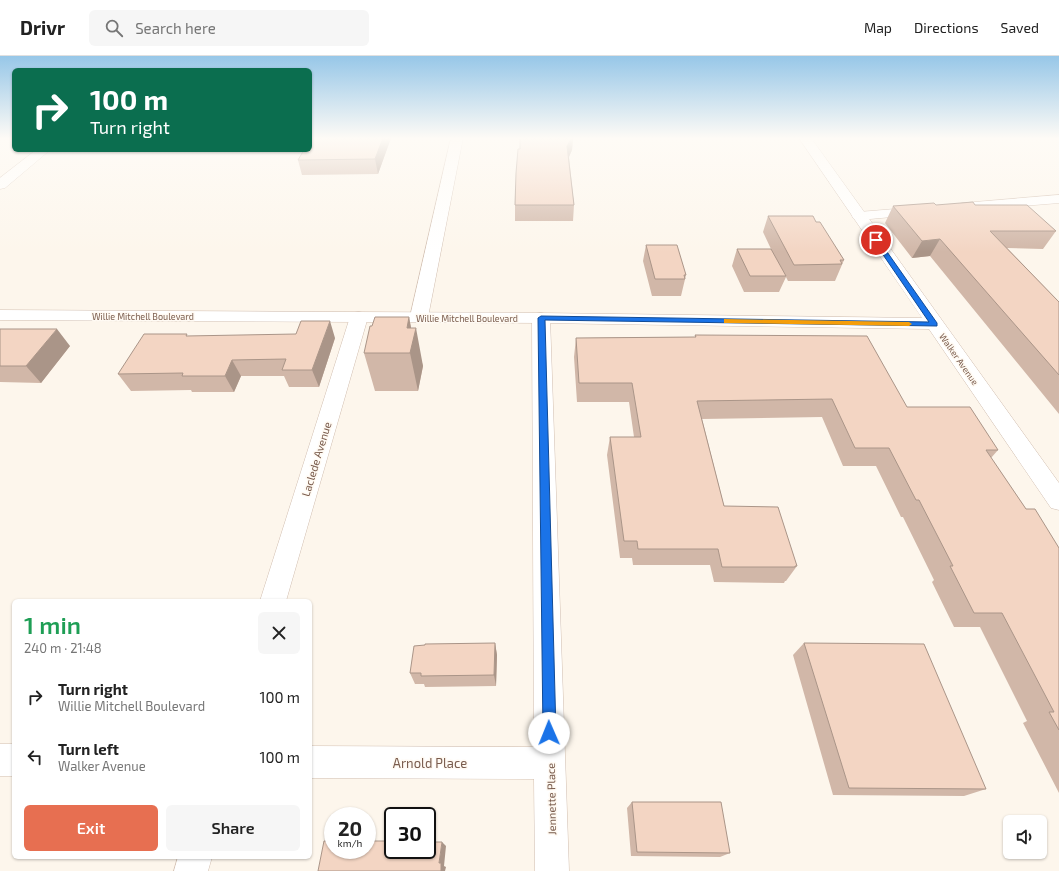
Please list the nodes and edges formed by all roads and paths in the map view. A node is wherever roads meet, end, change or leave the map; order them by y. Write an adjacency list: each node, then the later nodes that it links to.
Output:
1 (11, 176): 4 (street)
2 (449, 176): 11 (street)
3 (831, 176): 8 (street, Walker Avenue)
4 (0, 185)
5 (1059, 199): 6 (street)
6 (951, 208)
7 (936, 210): 8 (street)
8 (859, 216): 13 (street, Walker Avenue)
9 (0, 315): 10 (street, Willie Mitchell Boulevard)
10 (359, 317): 11 (street, Willie Mitchell Boulevard); 15 (street, Laclede Avenue)
11 (419, 317): 12 (street, Willie Mitchell Boulevard)
12 (541, 318): 13 (street, Willie Mitchell Boulevard); 19 (street, Jennette Place)
13 (934, 324): 14 (street, Walker Avenue)
14 (1059, 502)
15 (274, 599)
16 (0, 760): 17 (street)
17 (12, 760)
18 (312, 762): 19 (street, Arnold Place)
19 (550, 763): 22 (street, Jennette Place)
20 (194, 859): 21 (street)
21 (191, 871)
22 (552, 871)

